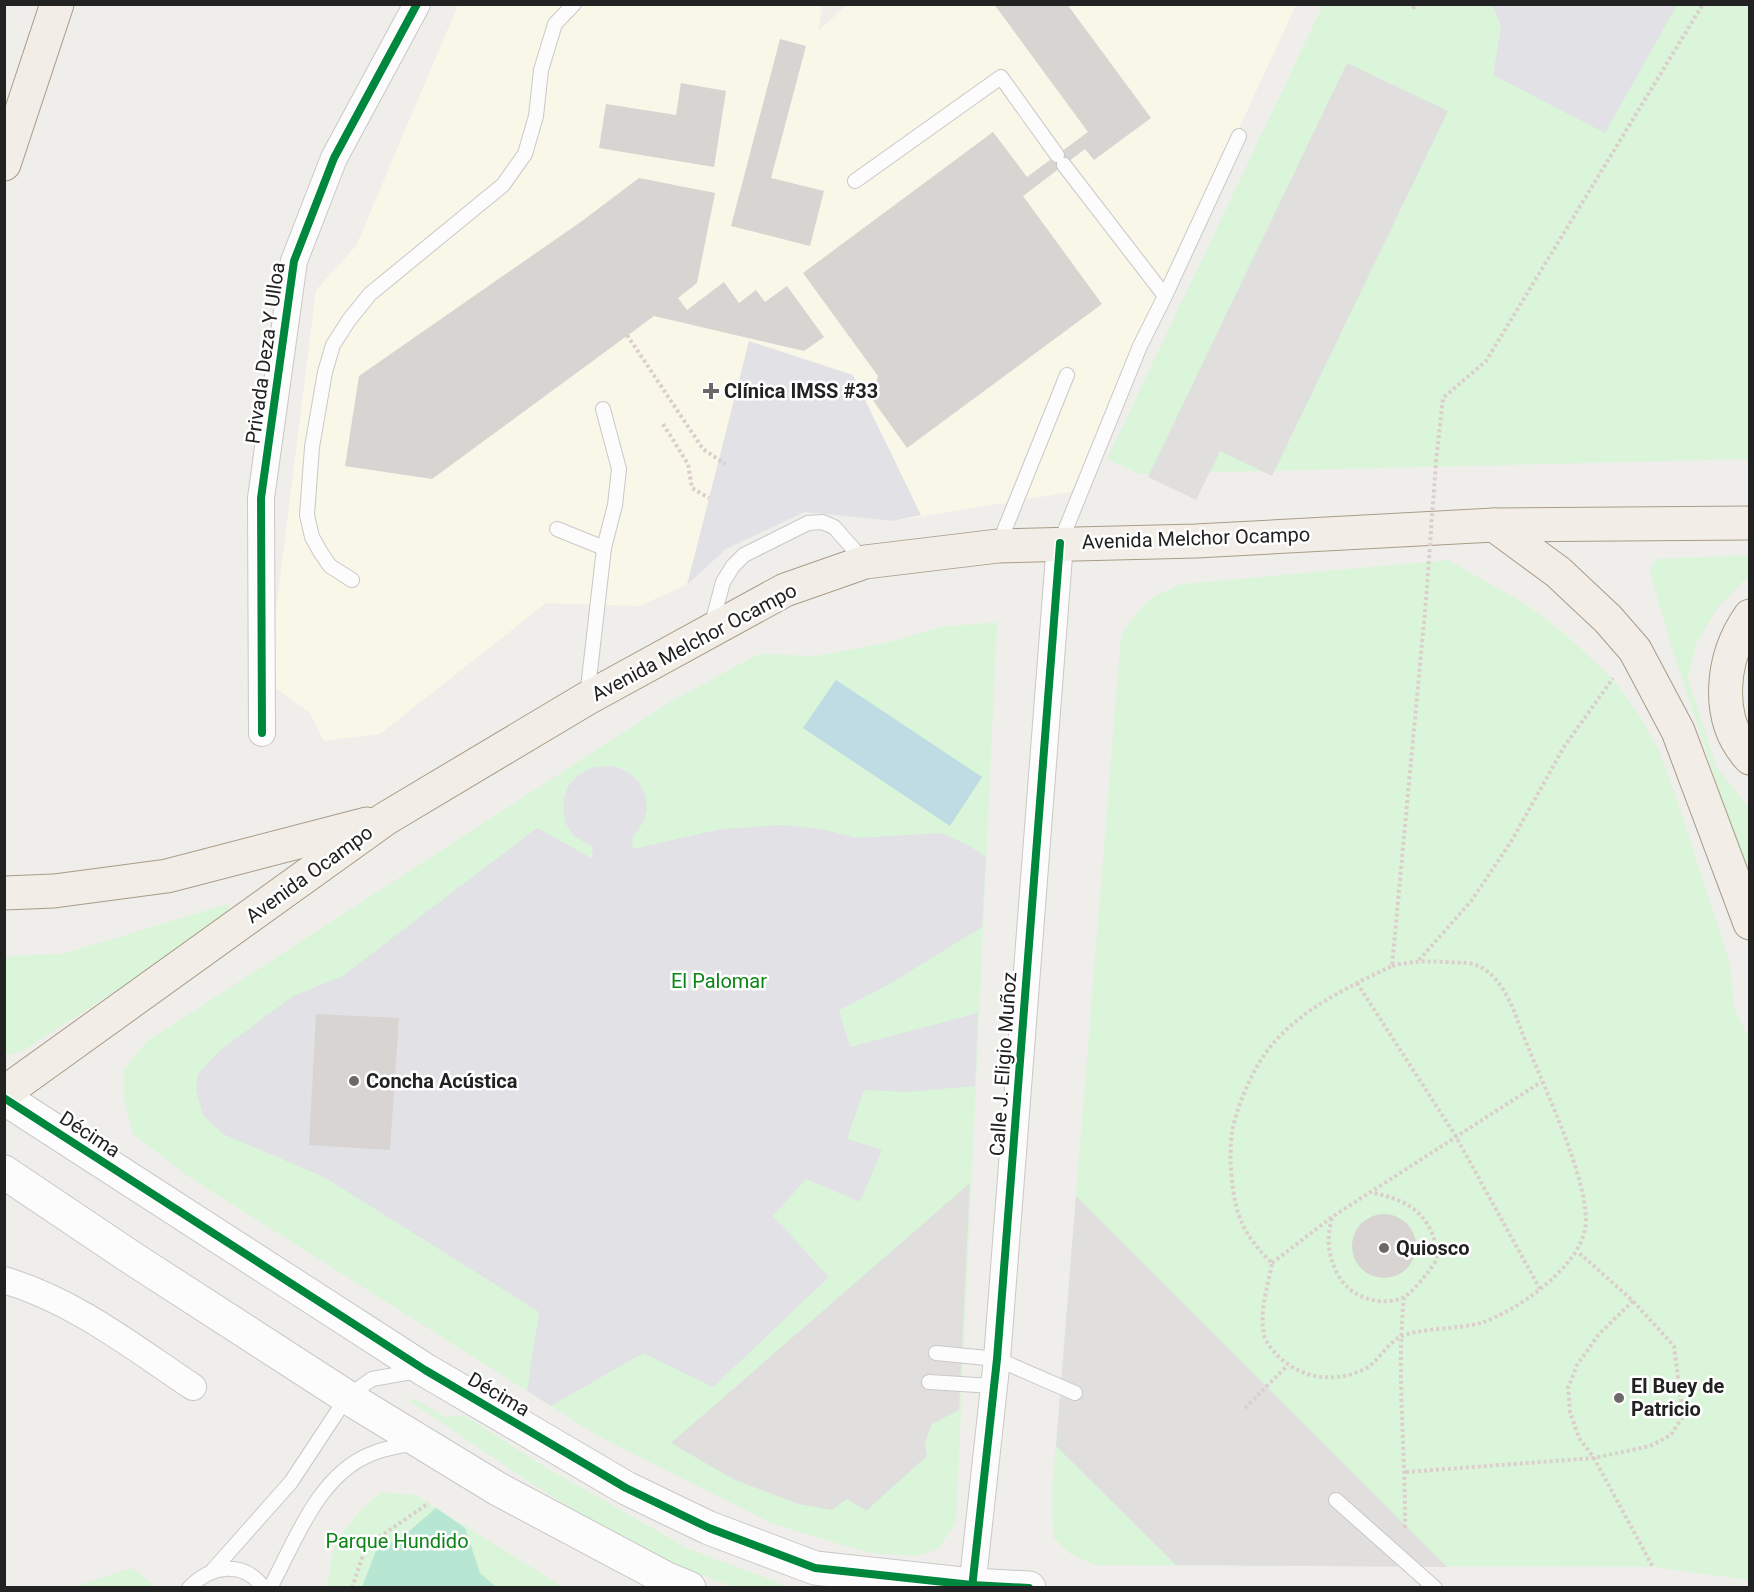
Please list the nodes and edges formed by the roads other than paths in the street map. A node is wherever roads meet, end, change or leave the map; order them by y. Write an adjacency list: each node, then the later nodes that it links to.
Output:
1 (57, 4): 5 (main road)
2 (417, 4): 21 (street, Privada Deza Y Ulloa)
3 (574, 4): 17 (lane)
4 (1239, 136): 7 (lane)
5 (4, 164)
6 (855, 181): 7 (lane)
7 (1165, 296): 13 (lane)
8 (1068, 375): 14 (lane)
9 (603, 409): 15 (lane)
10 (1749, 523): 11 (main road, Avenida Melchor Ocampo)
11 (1494, 525): 13 (main road, Avenida Melchor Ocampo); 25 (main road)
12 (557, 529): 15 (lane)
13 (1060, 543): 14 (main road, Avenida Melchor Ocampo); 31 (street, Calle J. Eligio Muñoz)
14 (998, 546): 16 (main road, Avenida Melchor Ocampo)
15 (604, 548): 20 (lane)
16 (865, 562): 19 (main road, Avenida Melchor Ocampo); 19 (lane)
17 (352, 580)
18 (1749, 616): 22 (main road)
19 (710, 632): 20 (main road, Avenida Melchor Ocampo)
20 (586, 699): 23 (main road, Avenida Melchor Ocampo)
21 (262, 734)
22 (1749, 758)
23 (385, 819): 24 (main road, Avenida Ocampo); 26 (main road, Avenida Ocampo)
24 (4, 893)
25 (1749, 923)
26 (4, 1093)
27 (4, 1098): 32 (street, Décima)
28 (4, 1172): 37 (street)
29 (4, 1280): 35 (street)
30 (936, 1353): 31 (lane)
31 (997, 1359): 34 (street, Calle J. Eligio Muñoz); 36 (lane)
32 (425, 1370): 37 (lane); 41 (street, Décima)
33 (929, 1382): 34 (lane)
34 (993, 1386): 41 (street, Calle J. Eligio Muñoz)
35 (193, 1387)
36 (1075, 1393)
37 (347, 1396): 38 (street); 40 (lane)
38 (421, 1441): 44 (lane); 45 (street)
39 (1336, 1500): 47 (lane)
40 (213, 1570): 42 (lane); 43 (lane)
41 (972, 1586): 46 (street, Décima)
42 (189, 1587)
43 (264, 1587)
44 (270, 1587)
45 (689, 1587)
46 (1029, 1587)
47 (1435, 1587)

